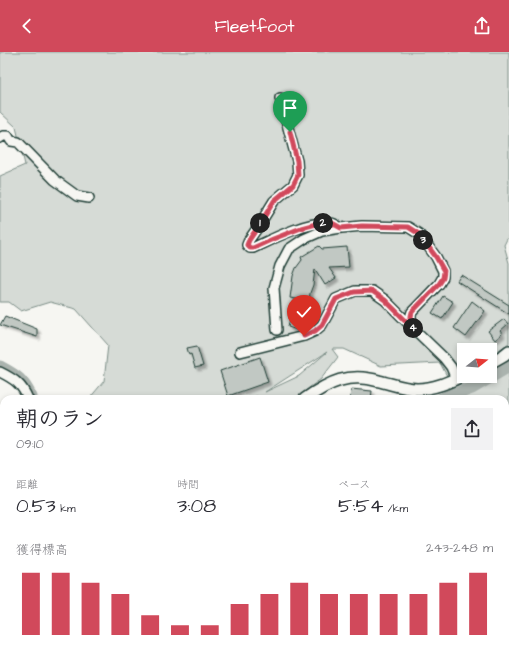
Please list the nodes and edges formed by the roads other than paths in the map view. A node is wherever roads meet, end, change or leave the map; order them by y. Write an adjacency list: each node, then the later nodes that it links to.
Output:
1 (280, 98): 4 (street)
2 (0, 138): 3 (street)
3 (89, 198)
4 (341, 228): 5 (street); 6 (street)
5 (413, 328): 8 (street); 11 (street)
6 (277, 330)
7 (509, 351): 9 (main road)
8 (240, 352)
9 (497, 360)
10 (0, 372): 13 (street)
11 (457, 374)
12 (457, 378): 14 (main road)
13 (26, 395)
14 (311, 395)

